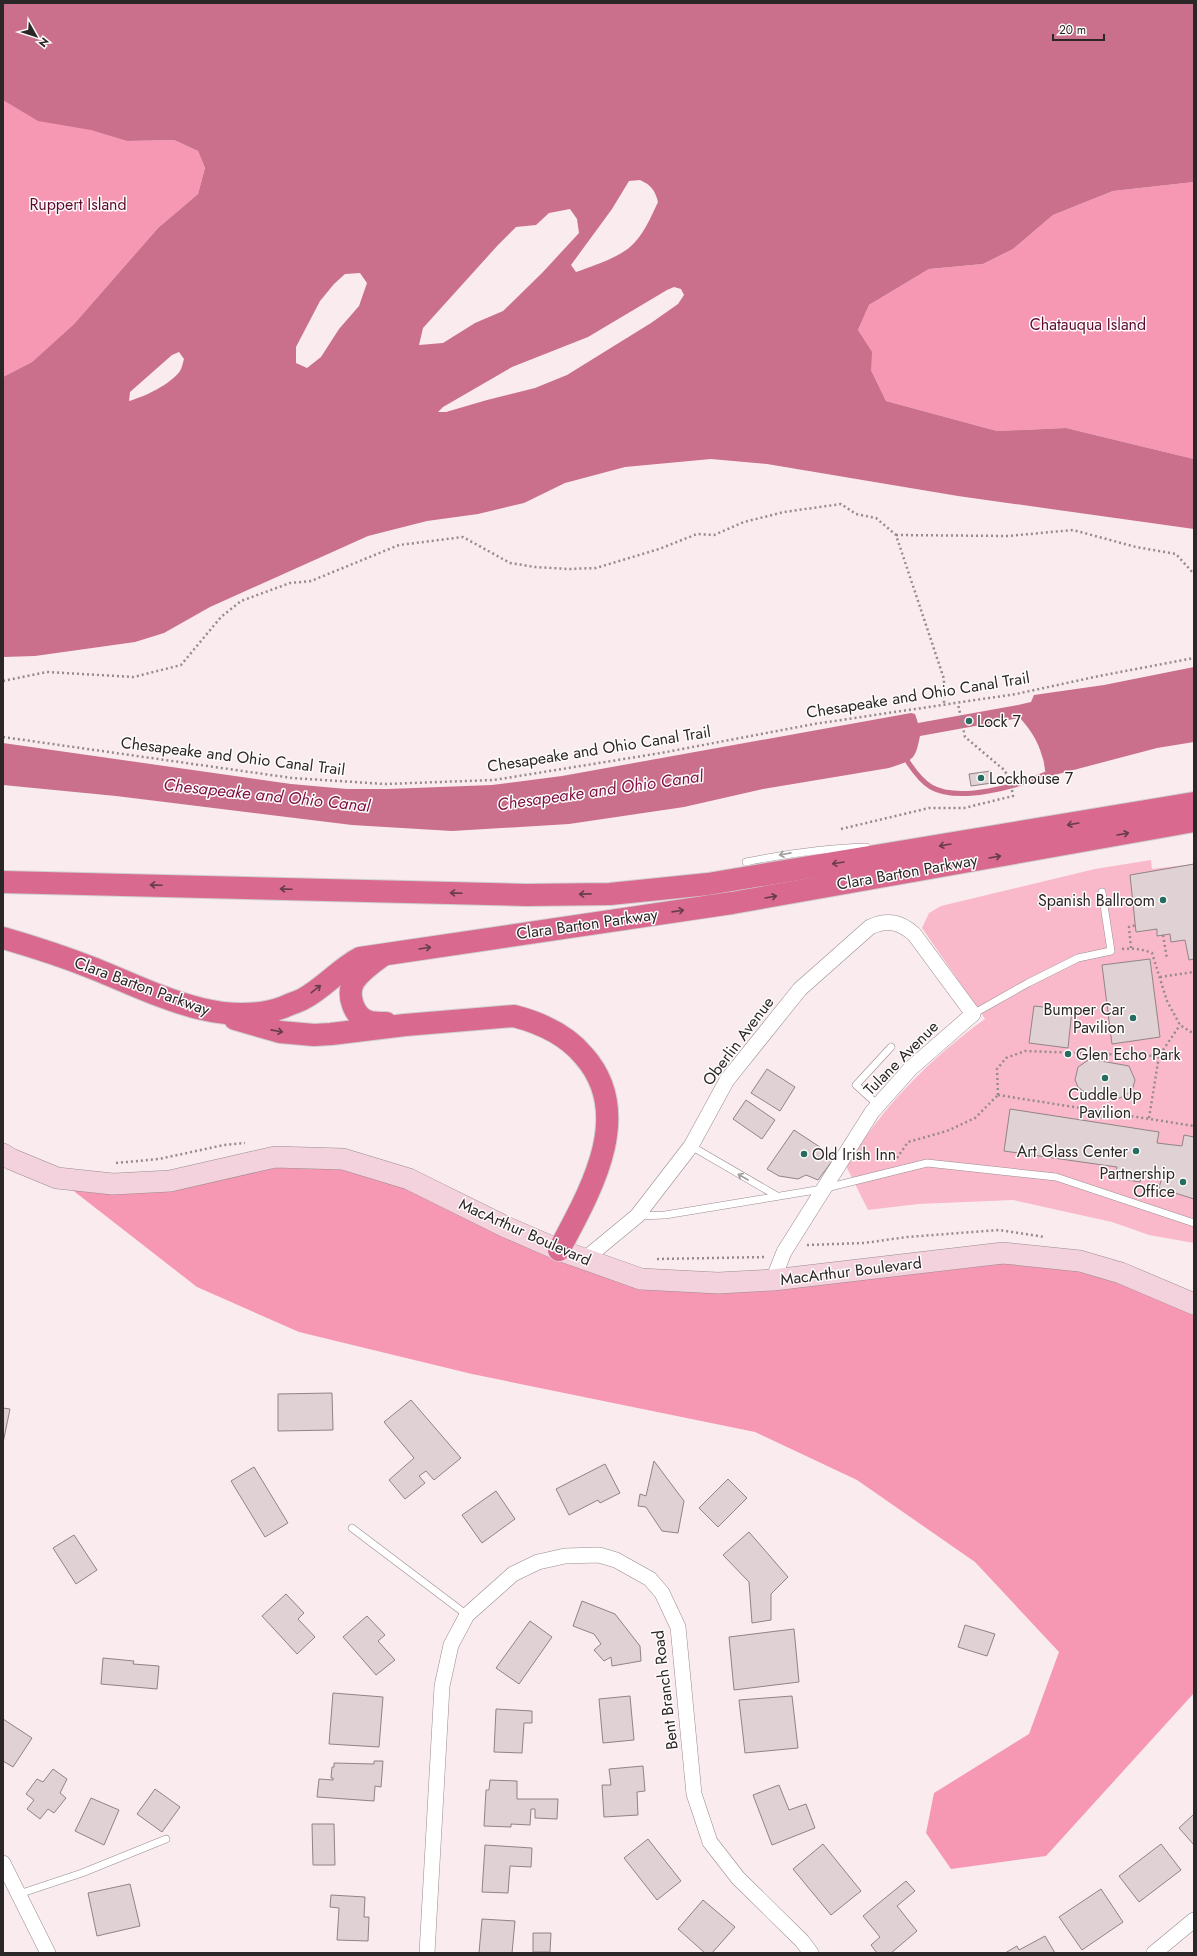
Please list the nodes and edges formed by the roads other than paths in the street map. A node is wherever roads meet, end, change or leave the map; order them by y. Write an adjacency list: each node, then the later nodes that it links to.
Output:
1 (1194, 803): 4 (highway, Clara Barton Parkway, one-way to 4)
2 (1194, 821): 14 (highway, Clara Barton Parkway, one-way to 2)
3 (866, 847): 4 (highway); 5 (lane, one-way to 5)
4 (918, 850): 10 (highway, Clara Barton Parkway, one-way to 10)
5 (746, 862): 10 (highway)
6 (3, 882): 7 (highway, Clara Barton Parkway)
7 (40, 882): 9 (highway); 10 (highway, Clara Barton Parkway, one-way to 7)
8 (1102, 892): 16 (lane)
9 (3, 894)
10 (610, 894)
11 (3, 924): 13 (highway)
12 (3, 938): 13 (highway, Clara Barton Parkway)
13 (44, 951): 15 (highway, Clara Barton Parkway)
14 (386, 954): 15 (highway, Clara Barton Parkway, one-way to 14); 17 (highway)
15 (213, 1012): 17 (highway, one-way to 17)
16 (973, 1014): 19 (street, Tulane Avenue); 20 (street, Oberlin Avenue)
17 (405, 1025): 26 (highway)
18 (891, 1047): 19 (lane)
19 (878, 1105): 22 (street, Tulane Avenue)
20 (691, 1146): 23 (lane, one-way to 20); 24 (street, Oberlin Avenue)
21 (3, 1154): 26 (main road, MacArthur Boulevard)
22 (822, 1189): 23 (lane); 25 (lane); 28 (street, Tulane Avenue)
23 (777, 1196): 24 (lane)
24 (637, 1216): 27 (street, Oberlin Avenue)
25 (1194, 1223)
26 (559, 1250): 27 (main road, MacArthur Boulevard)
27 (585, 1259): 28 (main road, MacArthur Boulevard)
28 (773, 1280): 29 (main road, MacArthur Boulevard)
29 (1194, 1304)
30 (352, 1528): 31 (lane)
31 (467, 1615): 37 (street, Bent Branch Road); 38 (street, Bent Branch Road)
32 (166, 1839): 34 (lane)
33 (3, 1863): 34 (street)
34 (19, 1894): 36 (street)
35 (1194, 1920): 39 (street)
36 (48, 1953)
37 (427, 1953)
38 (811, 1953)
39 (1154, 1953)

